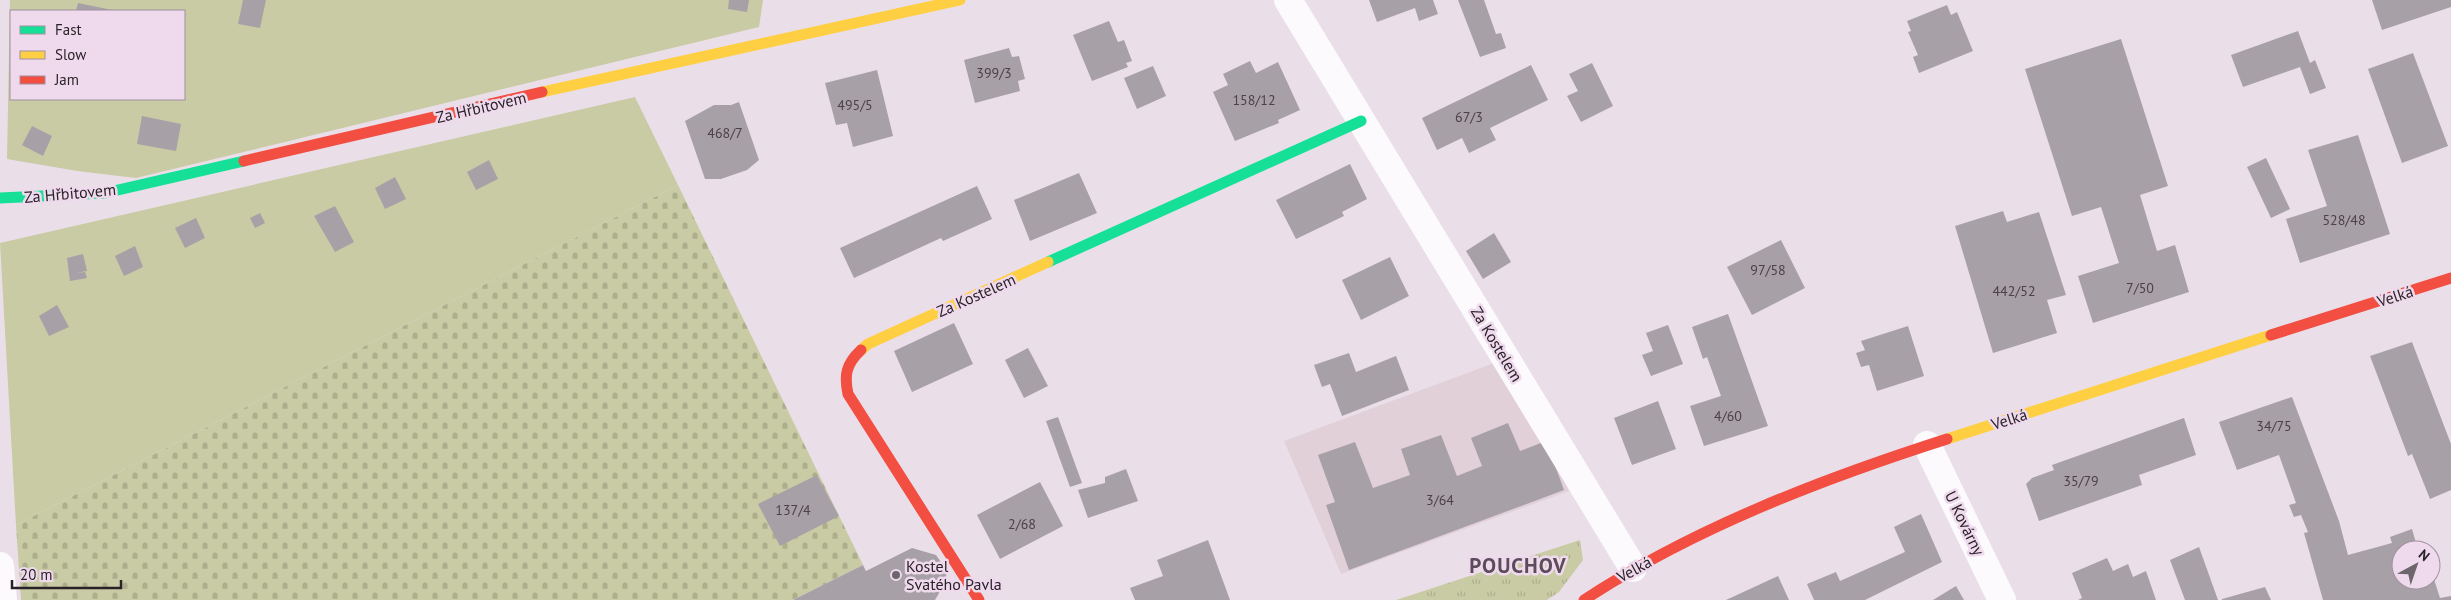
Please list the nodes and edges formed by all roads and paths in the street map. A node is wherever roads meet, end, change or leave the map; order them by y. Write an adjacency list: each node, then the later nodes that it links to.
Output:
1 (960, 0): 4 (street, Za Hřbitovem)
2 (1288, 0): 3 (street, Za Kostelem)
3 (1362, 121): 8 (street, Za Kostelem); 10 (street, Za Kostelem)
4 (0, 198)
5 (2451, 278): 6 (street, Velká)
6 (1927, 445): 8 (street, Velká); 12 (street, U Kovárny)
7 (0, 566): 9 (street)
8 (1632, 568): 11 (street, Velká)
9 (2, 600)
10 (979, 600)
11 (1584, 600)
12 (2002, 600)

